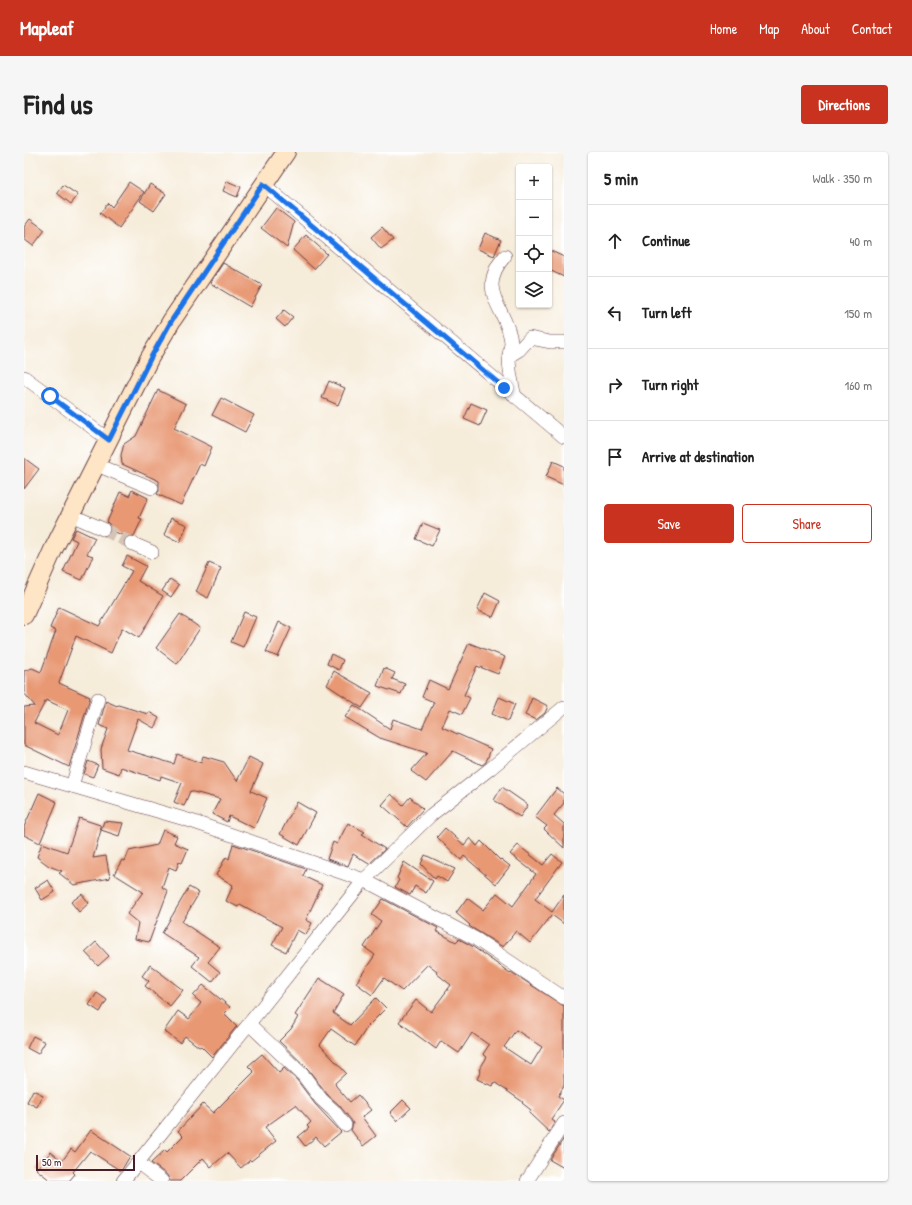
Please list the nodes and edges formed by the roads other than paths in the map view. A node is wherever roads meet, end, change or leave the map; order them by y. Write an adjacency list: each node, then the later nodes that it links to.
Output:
1 (286, 152): 2 (street)
2 (263, 184): 7 (street); 9 (street)
3 (505, 256): 5 (street)
4 (564, 342): 5 (street)
5 (509, 356): 7 (street)
6 (24, 376): 9 (street)
7 (515, 397): 8 (street)
8 (564, 437)
9 (109, 440): 10 (street)
10 (97, 465): 11 (street); 12 (street)
11 (152, 488)
12 (71, 515): 13 (street); 16 (street)
13 (103, 529)
14 (132, 543): 15 (street)
15 (152, 552)
16 (24, 615)
17 (98, 699): 20 (street)
18 (564, 707): 21 (street)
19 (24, 772): 20 (street)
20 (72, 786): 21 (street)
21 (364, 880): 22 (street); 23 (street)
22 (564, 998)
23 (250, 1024): 25 (street); 26 (street)
24 (564, 1123): 29 (street)
25 (345, 1125)
26 (138, 1164): 27 (street); 28 (street)
27 (123, 1181)
28 (162, 1181)
29 (527, 1181)

